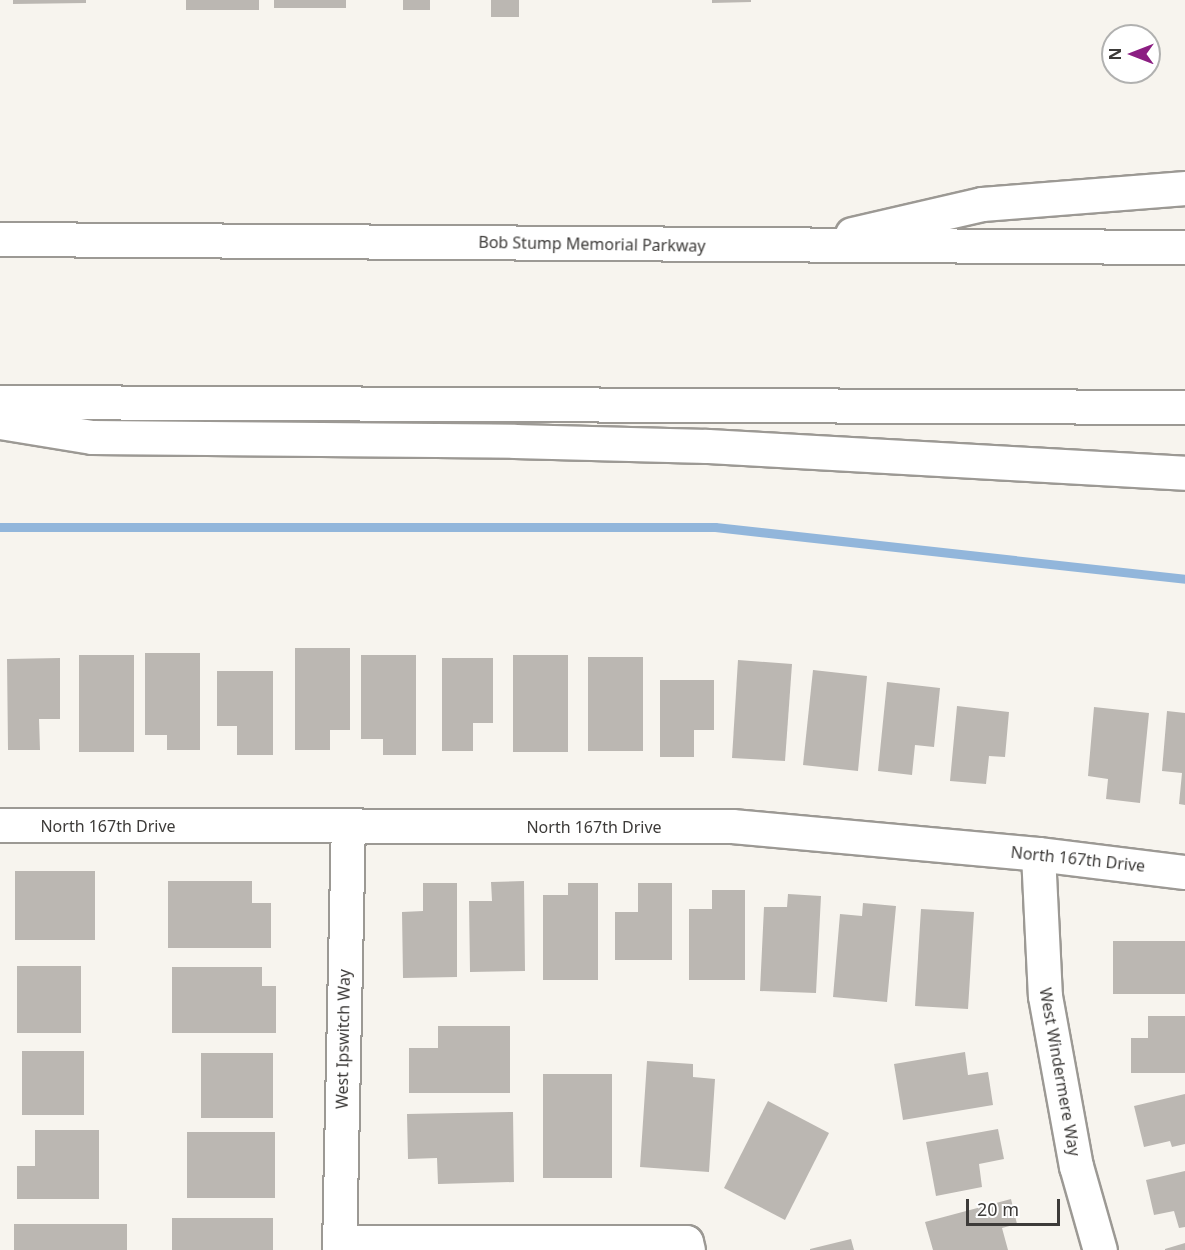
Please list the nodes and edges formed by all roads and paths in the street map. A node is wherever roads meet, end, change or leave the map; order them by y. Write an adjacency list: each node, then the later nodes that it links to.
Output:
1 (1185, 189): 3 (main road)
2 (0, 239): 3 (main road, Bob Stump Memorial Parkway)
3 (797, 246): 4 (main road, Bob Stump Memorial Parkway)
4 (1185, 247)
5 (0, 402): 6 (main road)
6 (1185, 408)
7 (0, 422): 8 (main road)
8 (1185, 473)
9 (0, 825): 10 (main road, North 167th Drive)
10 (348, 828): 11 (main road, North 167th Drive); 13 (main road, West Ipswitch Way)
11 (1038, 854): 12 (main road, North 167th Drive); 15 (main road, West Windermere Way)
12 (1185, 872)
13 (339, 1246): 14 (main road)
14 (687, 1246)
15 (1100, 1250)

